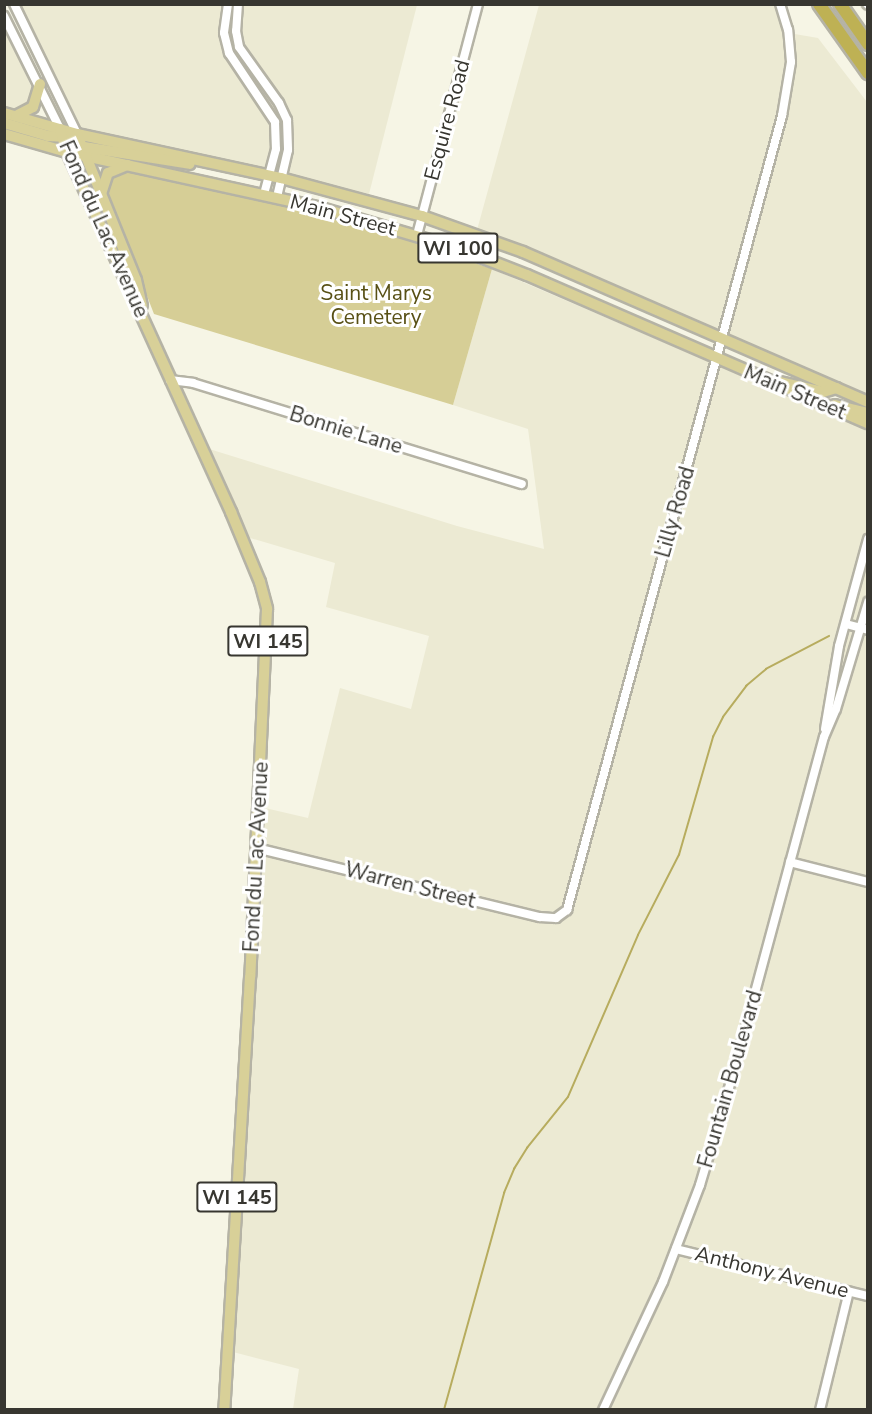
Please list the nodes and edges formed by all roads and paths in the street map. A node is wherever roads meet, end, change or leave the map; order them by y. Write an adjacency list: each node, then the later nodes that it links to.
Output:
1 (228, 4): 12 (street)
2 (238, 4): 11 (street)
3 (478, 4): 32 (street, Esquire Road)
4 (780, 4): 37 (street, Lilly Road)
5 (819, 4): 13 (highway)
6 (840, 4): 10 (highway)
7 (14, 5): 8 (street); 22 (street)
8 (4, 11)
9 (4, 16): 14 (street)
10 (867, 44)
11 (245, 57): 12 (street); 15 (street)
12 (235, 63): 16 (street)
13 (867, 73)
14 (40, 84): 18 (main road); 20 (street)
15 (274, 97): 16 (street); 28 (street)
16 (265, 104): 27 (street)
17 (4, 113): 18 (main road, Main Street / WI 100)
18 (16, 116): 20 (main road, Main Street / WI 100)
19 (4, 123): 20 (main road)
20 (61, 133): 22 (main road, Main Street / WI 100); 24 (main road, Fond du Lac Avenue)
21 (4, 134): 24 (main road)
22 (77, 134): 23 (main road, Fond du Lac Avenue / WI 145); 25 (main road, Main Street / WI 100)
23 (83, 151): 24 (main road); 25 (main road); 26 (main road, Main Street / WI 100); 30 (main road, Fond du Lac Avenue / WI 145)
24 (67, 152): 36 (main road, Fond du Lac Avenue / WI 145)
25 (221, 164): 27 (main road, Main Street / WI 100)
26 (128, 165): 29 (main road, Main Street / WI 100); 30 (main road)
27 (269, 175): 28 (main road, Main Street / WI 100); 29 (street)
28 (281, 178): 31 (street); 32 (main road, Main Street / WI 100)
29 (264, 194): 31 (main road, Main Street / WI 100)
30 (101, 195): 36 (main road, Fond du Lac Avenue / WI 145)
31 (277, 197): 33 (main road, Main Street / WI 100)
32 (422, 216): 33 (street, Esquire Road); 34 (main road, Main Street / WI 100)
33 (417, 236): 35 (main road, Main Street / WI 100)
34 (562, 270): 35 (main road); 37 (main road, Main Street / WI 100)
35 (554, 287): 38 (main road, Main Street / WI 100)
36 (148, 328): 39 (main road, Fond du Lac Avenue / WI 145)
37 (723, 340): 38 (street, Lilly Road); 41 (main road, Main Street / WI 100)
38 (718, 358): 40 (main road, Main Street / WI 100); 55 (street, Lilly Road)
39 (170, 380): 46 (street, Bonnie Lane); 52 (main road, Fond du Lac Avenue / WI 145)
40 (767, 380): 41 (main road); 43 (main road, Main Street / WI 100)
41 (836, 388): 42 (main road, Main Street / WI 100)
42 (867, 402)
43 (820, 403): 44 (main road); 45 (main road, Main Street / WI 100)
44 (867, 413)
45 (867, 423)
46 (522, 484)
47 (867, 539): 49 (street, Fountain Boulevard)
48 (867, 602): 50 (street, Fountain Boulevard)
49 (846, 624): 50 (street); 51 (street, Fountain Boulevard)
50 (864, 629): 51 (street, Fountain Boulevard)
51 (824, 737): 53 (street, Fountain Boulevard)
52 (256, 848): 55 (street, Warren Street); 59 (main road, Fond du Lac Avenue / WI 145)
53 (789, 862): 54 (street); 56 (street, Fountain Boulevard)
54 (867, 882)
55 (563, 914)
56 (676, 1249): 57 (street, Anthony Avenue); 60 (street, Fountain Boulevard)
57 (849, 1292): 58 (street, Anthony Avenue); 61 (street)
58 (867, 1296)
59 (224, 1410)
60 (603, 1410)
61 (820, 1410)

